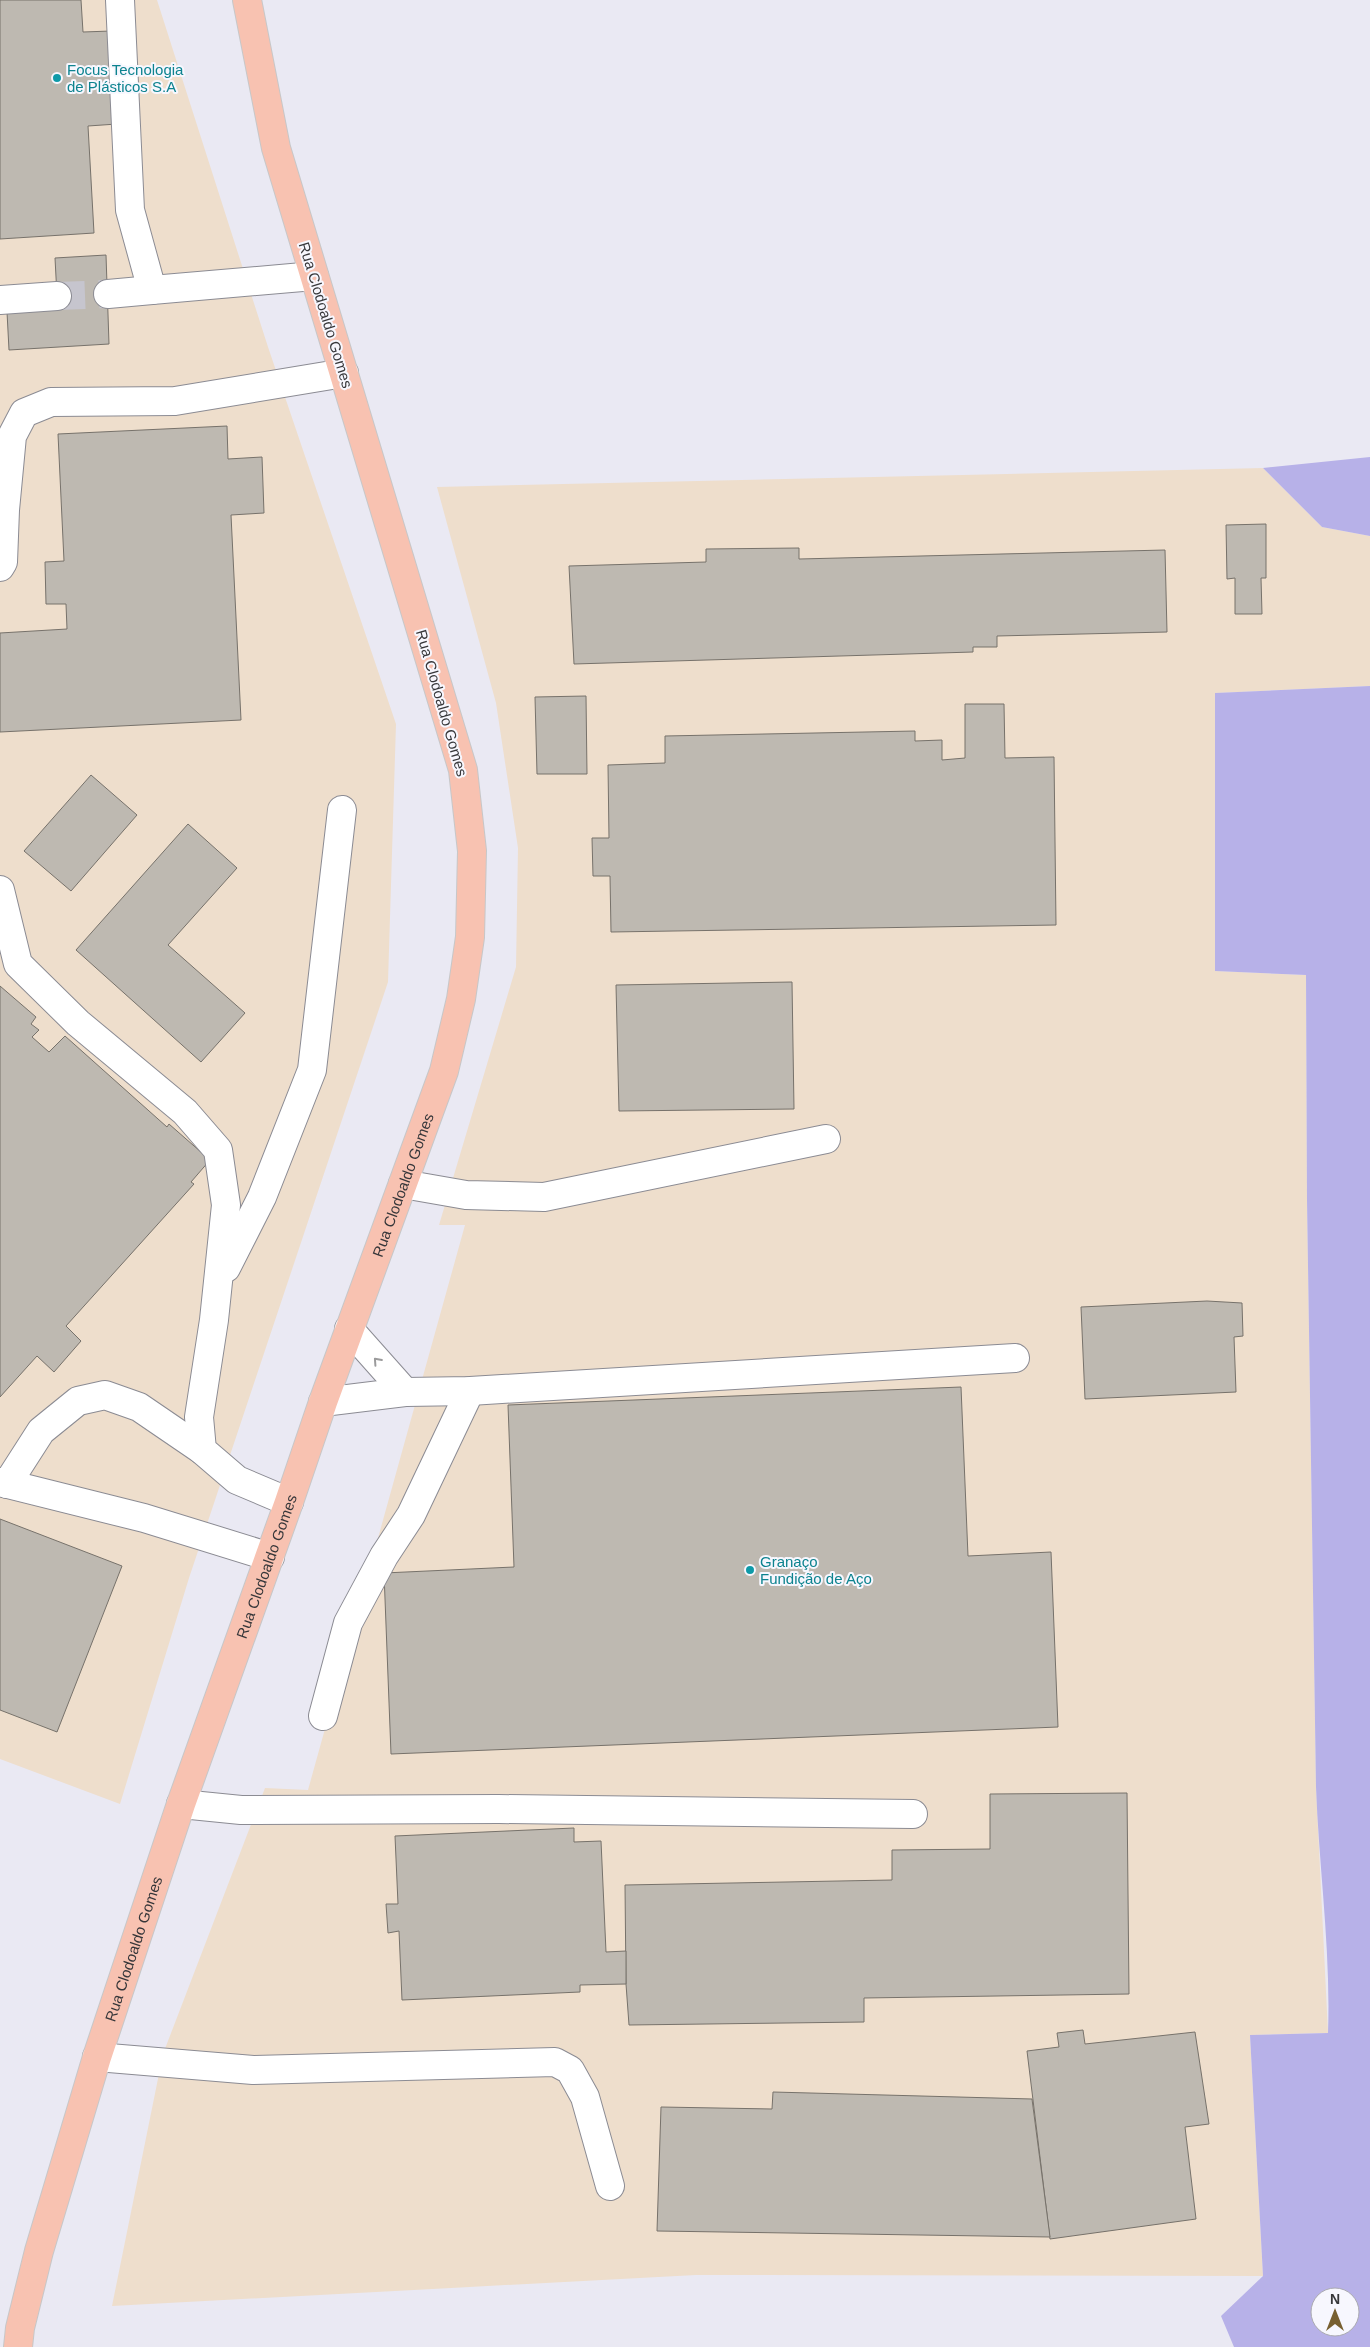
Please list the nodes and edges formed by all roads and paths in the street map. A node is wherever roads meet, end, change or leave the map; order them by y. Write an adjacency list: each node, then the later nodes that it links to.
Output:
1 (120, 0): 4 (lane)
2 (247, 0): 3 (main road, Rua Clodoaldo Gomes)
3 (314, 276): 4 (lane); 8 (main road, Rua Clodoaldo Gomes)
4 (152, 290): 5 (lane)
5 (108, 294)
6 (57, 296): 7 (lane)
7 (0, 300)
8 (344, 373): 9 (lane); 13 (main road, Rua Clodoaldo Gomes)
9 (0, 567)
10 (342, 810): 14 (lane)
11 (0, 890): 14 (lane)
12 (826, 1139): 13 (lane)
13 (402, 1184): 15 (main road, Rua Clodoaldo Gomes)
14 (218, 1283): 20 (lane)
15 (349, 1329): 18 (lane, one-way to 15); 19 (main road, Rua Clodoaldo Gomes)
16 (1015, 1358): 17 (lane)
17 (470, 1391): 18 (lane); 24 (lane)
18 (405, 1392): 19 (lane)
19 (323, 1402): 22 (main road, Rua Clodoaldo Gomes)
20 (202, 1450): 21 (lane); 22 (lane)
21 (4, 1483): 23 (lane)
22 (290, 1502): 23 (main road, Rua Clodoaldo Gomes)
23 (270, 1557): 25 (main road, Rua Clodoaldo Gomes)
24 (323, 1716)
25 (182, 1804): 26 (lane); 27 (main road, Rua Clodoaldo Gomes)
26 (913, 1814)
27 (97, 2057): 28 (lane); 29 (main road, Rua Clodoaldo Gomes)
28 (610, 2186)
29 (18, 2347)

